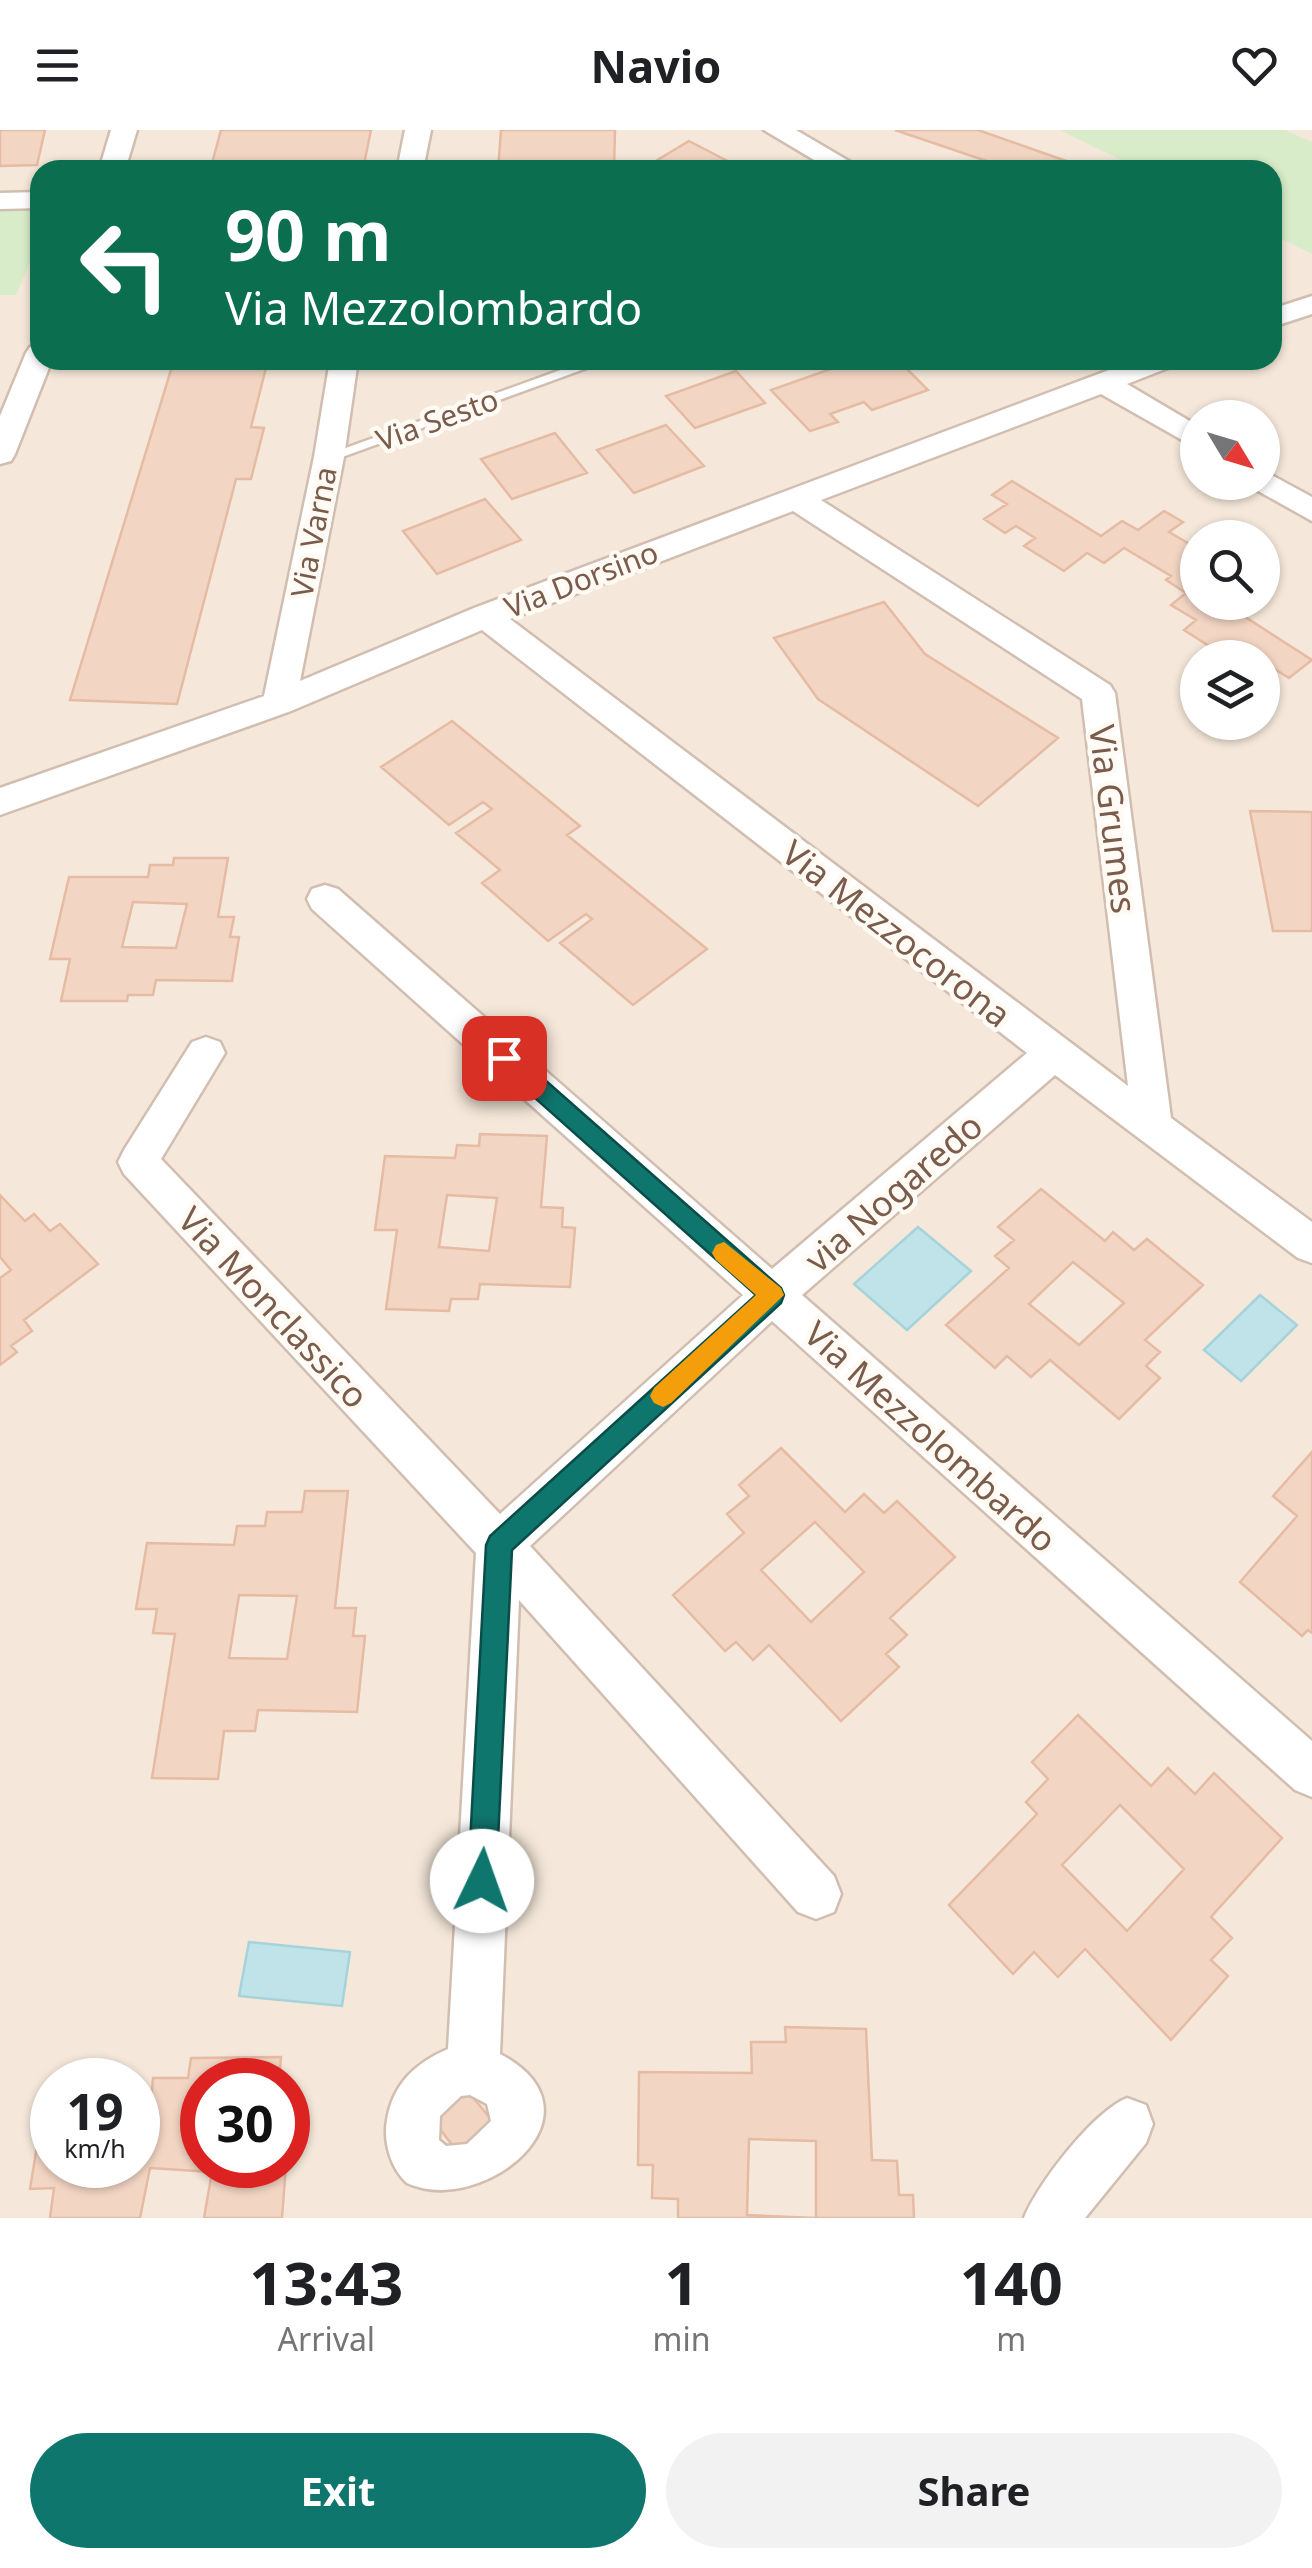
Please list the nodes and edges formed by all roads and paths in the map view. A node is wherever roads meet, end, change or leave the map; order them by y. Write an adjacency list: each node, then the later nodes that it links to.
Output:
1 (124, 130): 4 (street)
2 (418, 130): 5 (street)
3 (777, 130): 6 (street)
4 (115, 160)
5 (412, 160)
6 (833, 160)
7 (30, 200): 8 (street)
8 (0, 201)
9 (1312, 304): 10 (street)
10 (1282, 314)
11 (30, 370): 16 (street)
12 (342, 370): 19 (street, Via Varna)
13 (574, 370): 19 (lane, Via Sesto)
14 (1135, 370): 15 (street, Via Dorsino)
15 (1103, 382): 17 (street); 21 (street, Via Dorsino)
16 (11, 402): 18 (street)
17 (1180, 429)
18 (0, 454)
19 (329, 458): 24 (street, Via Varna)
20 (1280, 491): 22 (street)
21 (794, 497): 23 (street, Via Dorsino); 29 (street, Via Grumes)
22 (1312, 510)
23 (485, 616): 24 (street, Via Dorsino); 28 (street, Via Mezzocorona)
24 (279, 702): 25 (street, Via Dorsino)
25 (0, 802)
26 (326, 900): 31 (street, Via Mezzolombardo)
27 (206, 1053): 32 (street, Via Monclassico)
28 (1054, 1054): 29 (street, Via Mezzocorona); 31 (street, via Nogaredo)
29 (1152, 1125): 30 (street, Via Mezzocorona)
30 (1312, 1245)
31 (772, 1295): 32 (street, via Nogaredo); 33 (street, Via Mezzolombardo)
32 (499, 1545): 34 (street); 35 (street)
33 (1312, 1773)
34 (816, 1894)
35 (473, 2068): 37 (street); 37 (street)
36 (1127, 2124): 38 (street)
37 (467, 2203)
38 (1051, 2218)

